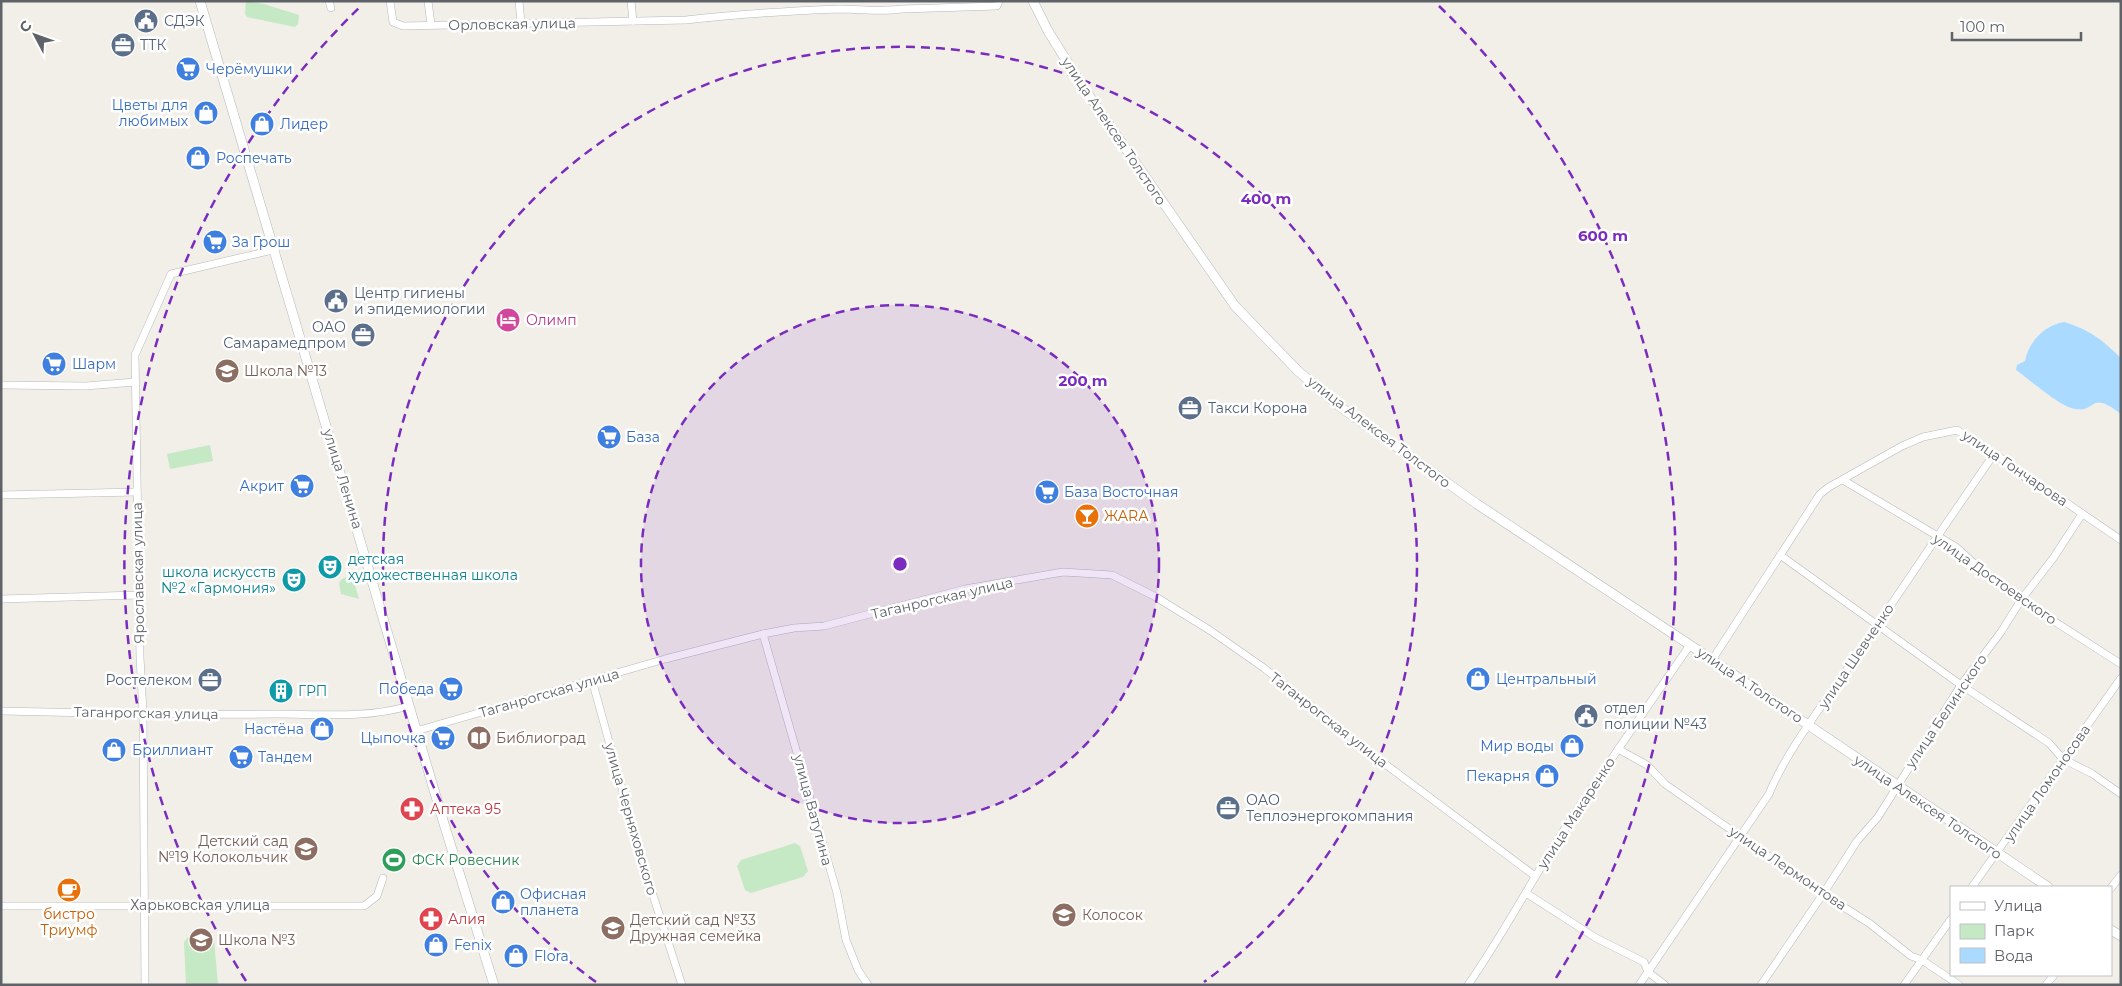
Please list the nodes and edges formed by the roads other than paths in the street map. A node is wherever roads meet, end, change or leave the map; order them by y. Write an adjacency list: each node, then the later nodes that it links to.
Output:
1 (200, 1): 11 (street, улица Ленина)
2 (390, 1): 10 (street, Орловская улица)
3 (428, 1): 10 (street)
4 (519, 1): 9 (street)
5 (631, 1): 8 (street)
6 (999, 1): 8 (street, Орловская улица)
7 (1033, 1): 27 (street, улица Алексея Толстого)
8 (633, 21): 9 (street, Орловская улица)
9 (521, 24): 10 (street, Орловская улица)
10 (430, 25)
11 (273, 250): 12 (street, Ярославская улица); 33 (street, улица Ленина)
12 (134, 382): 13 (street); 16 (street, Ярославская улица)
13 (1, 385)
14 (1994, 454): 15 (street, улица Гончарова); 18 (street, улица Гончарова); 19 (street, улица Шевченко)
15 (1842, 480): 19 (street, улица Достоевского); 21 (street)
16 (137, 492): 17 (street); 22 (street, Ярославская улица)
17 (1, 495)
18 (2082, 514): 20 (street, улица Гончарова); 24 (street, улица Белинского)
19 (1937, 536): 24 (street, улица Достоевского); 25 (street, улица Шевченко)
20 (2121, 540)
21 (1780, 556): 25 (street); 28 (street)
22 (139, 595): 23 (street); 35 (street, Ярославская улица)
23 (1, 599)
24 (2021, 600): 29 (street, улица Достоевского); 32 (street, улица Белинского)
25 (1877, 626): 32 (street); 36 (street, улица Шевченко)
26 (763, 634): 31 (street, Таганрогская улица); 45 (street, Таганрогская улица); 60 (street, улица Ватутина)
27 (1690, 645): 28 (street, улица А.Толстого); 38 (street, улица Макаренко)
28 (1712, 660): 36 (street, улица А.Толстого)
29 (2121, 664)
30 (2121, 678): 39 (street, улица Ломоносова)
31 (592, 680): 37 (street, Таганрогская улица); 59 (street, улица Черняховского)
32 (1961, 685): 39 (street); 40 (street, улица Белинского)
33 (409, 706): 35 (street, Таганрогская улица); 37 (street, улица Ленина)
34 (1, 711): 35 (street, Таганрогская улица)
35 (143, 713): 52 (street, Ярославская улица)
36 (1809, 725): 40 (street, улица Алексея Толстого); 42 (street, улица Шевченко)
37 (416, 731): 58 (street, улица Ленина)
38 (1618, 749): 42 (street, улица Лермонтова); 45 (street, улица Макаренко)
39 (2063, 759): 41 (street); 43 (street, улица Ломоносова)
40 (1896, 786): 43 (street, улица Алексея Толстого); 51 (street, улица Белинского)
41 (2121, 794)
42 (1740, 835): 51 (street, улица Лермонтова); 56 (street, улица Шевченко)
43 (1996, 852): 47 (street, улица Ломоносова); 48 (street, улица Алексея Толстого)
44 (2121, 875): 49 (street)
45 (1535, 876): 50 (street, улица Макаренко)
46 (383, 878): 52 (street, Харьковская улица)
47 (1973, 886)
48 (2047, 886)
49 (2112, 887)
50 (1526, 893): 56 (street); 61 (street, улица Макаренко)
51 (1824, 894): 55 (street, улица Лермонтова); 64 (street, улица Белинского)
52 (146, 905): 53 (street, Харьковская улица); 57 (street, Ярославская улица)
53 (1, 906)
54 (1950, 920): 55 (street)
55 (1922, 960): 65 (street); 66 (street, улица Лермонтова)
56 (1648, 972): 62 (street, улица Шевченко); 63 (street)
57 (145, 985)
58 (494, 985)
59 (682, 985)
60 (868, 985)
61 (1468, 985)
62 (1639, 985)
63 (1665, 985)
64 (1761, 985)
65 (1904, 985)
66 (1959, 985)

